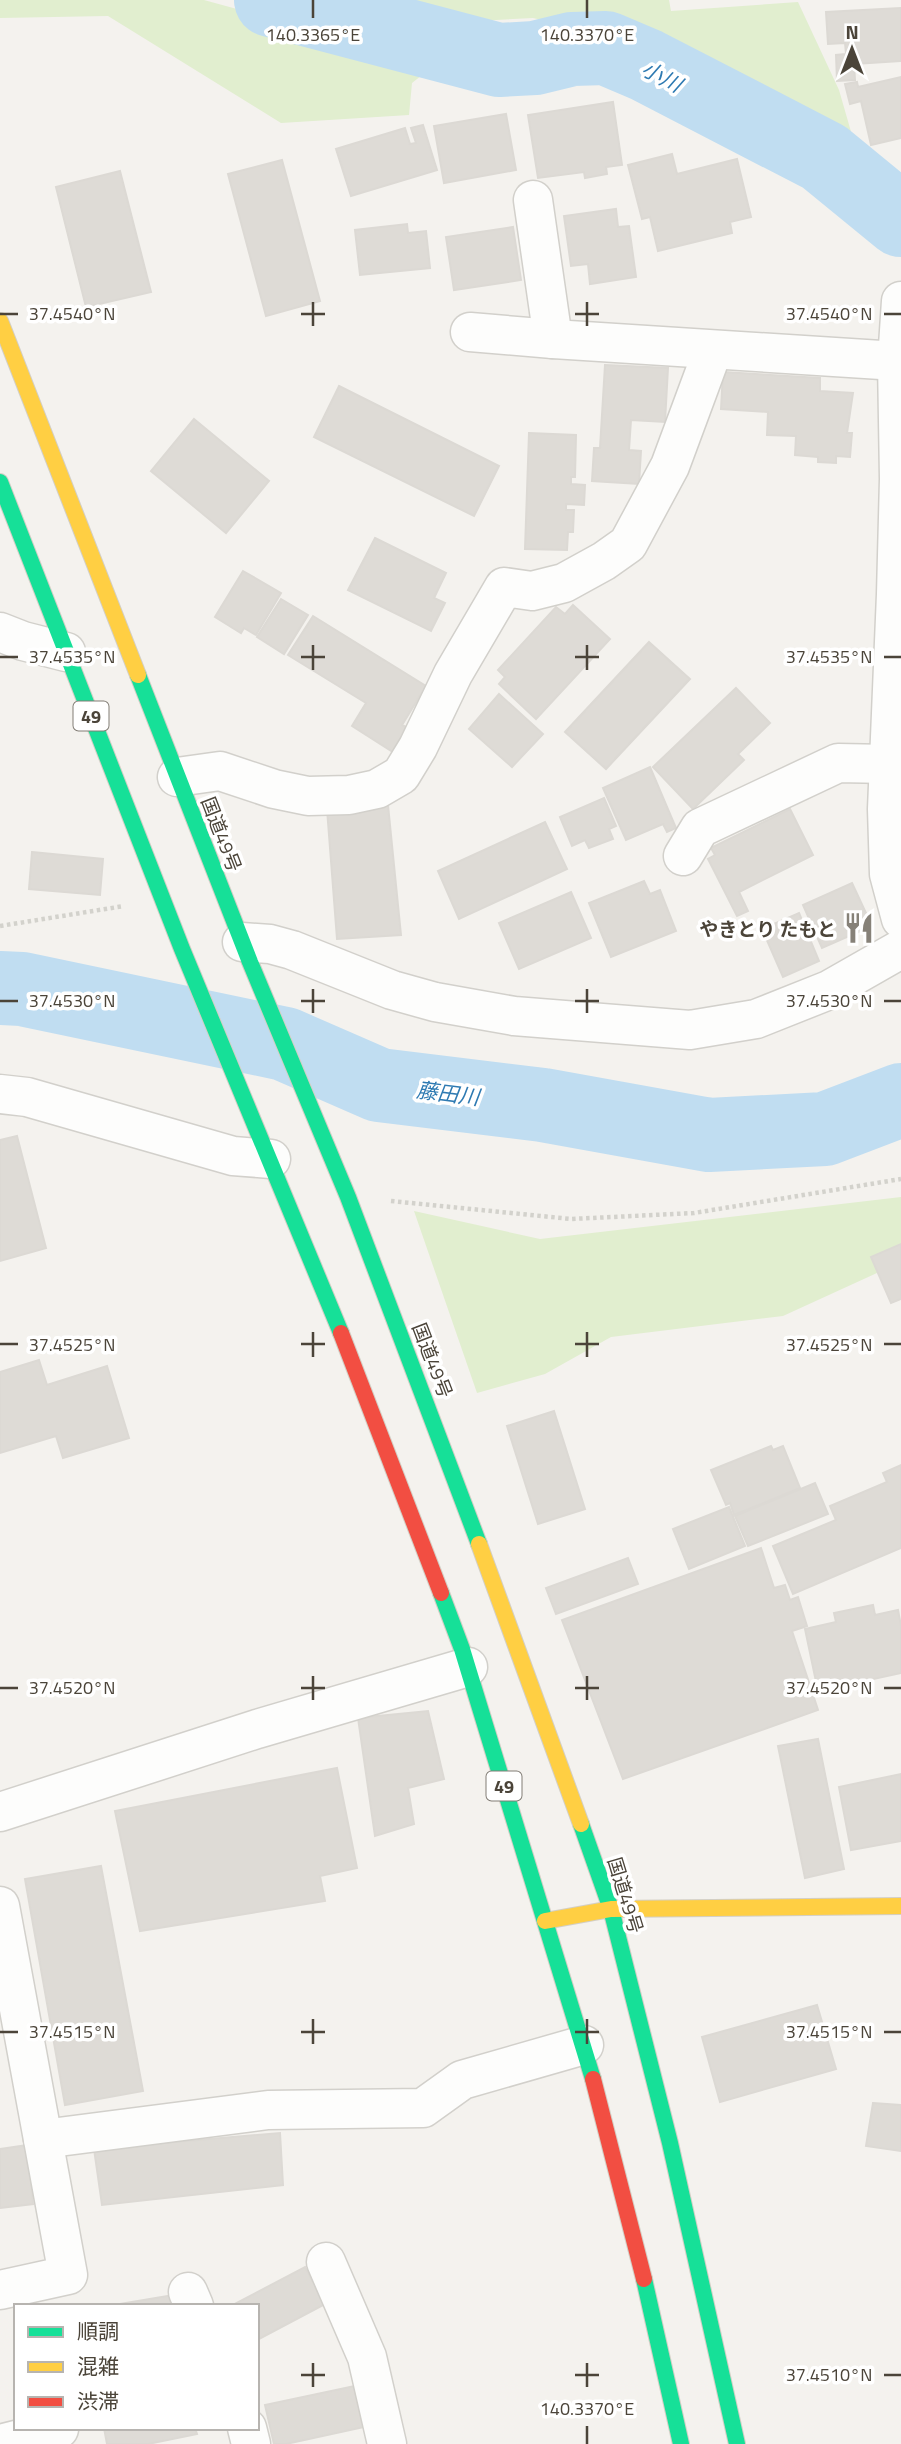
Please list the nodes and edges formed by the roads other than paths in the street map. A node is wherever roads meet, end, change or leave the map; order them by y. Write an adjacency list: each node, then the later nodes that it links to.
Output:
1 (533, 200): 5 (street)
2 (901, 301): 7 (street)
3 (0, 321): 12 (main road, 国道49号)
4 (470, 332): 5 (street)
5 (553, 339): 6 (street)
6 (713, 350): 7 (street); 12 (street)
7 (897, 360): 11 (street)
8 (0, 482): 10 (main road, 49)
9 (0, 632): 10 (street)
10 (66, 652): 18 (main road, 49)
11 (890, 764): 13 (street); 14 (street)
12 (177, 777): 16 (main road, 国道49号)
13 (683, 856)
14 (901, 919)
15 (901, 949): 16 (street)
16 (246, 953): 23 (main road, 国道49号)
17 (0, 1094): 18 (street)
18 (268, 1153): 19 (main road, 49)
19 (468, 1667): 20 (street); 24 (main road, 49)
20 (0, 1812)
21 (0, 1906): 26 (street)
22 (901, 1906): 23 (main road)
23 (611, 1909): 24 (main road); 33 (main road, 国道49号)
24 (545, 1921): 25 (main road, 49)
25 (584, 2045): 26 (street); 32 (main road, 49)
26 (43, 2139): 28 (street)
27 (326, 2262): 31 (street)
28 (25, 2293)
29 (51, 2430): 30 (street)
30 (0, 2444)
31 (387, 2444)
32 (681, 2444)
33 (737, 2444)

